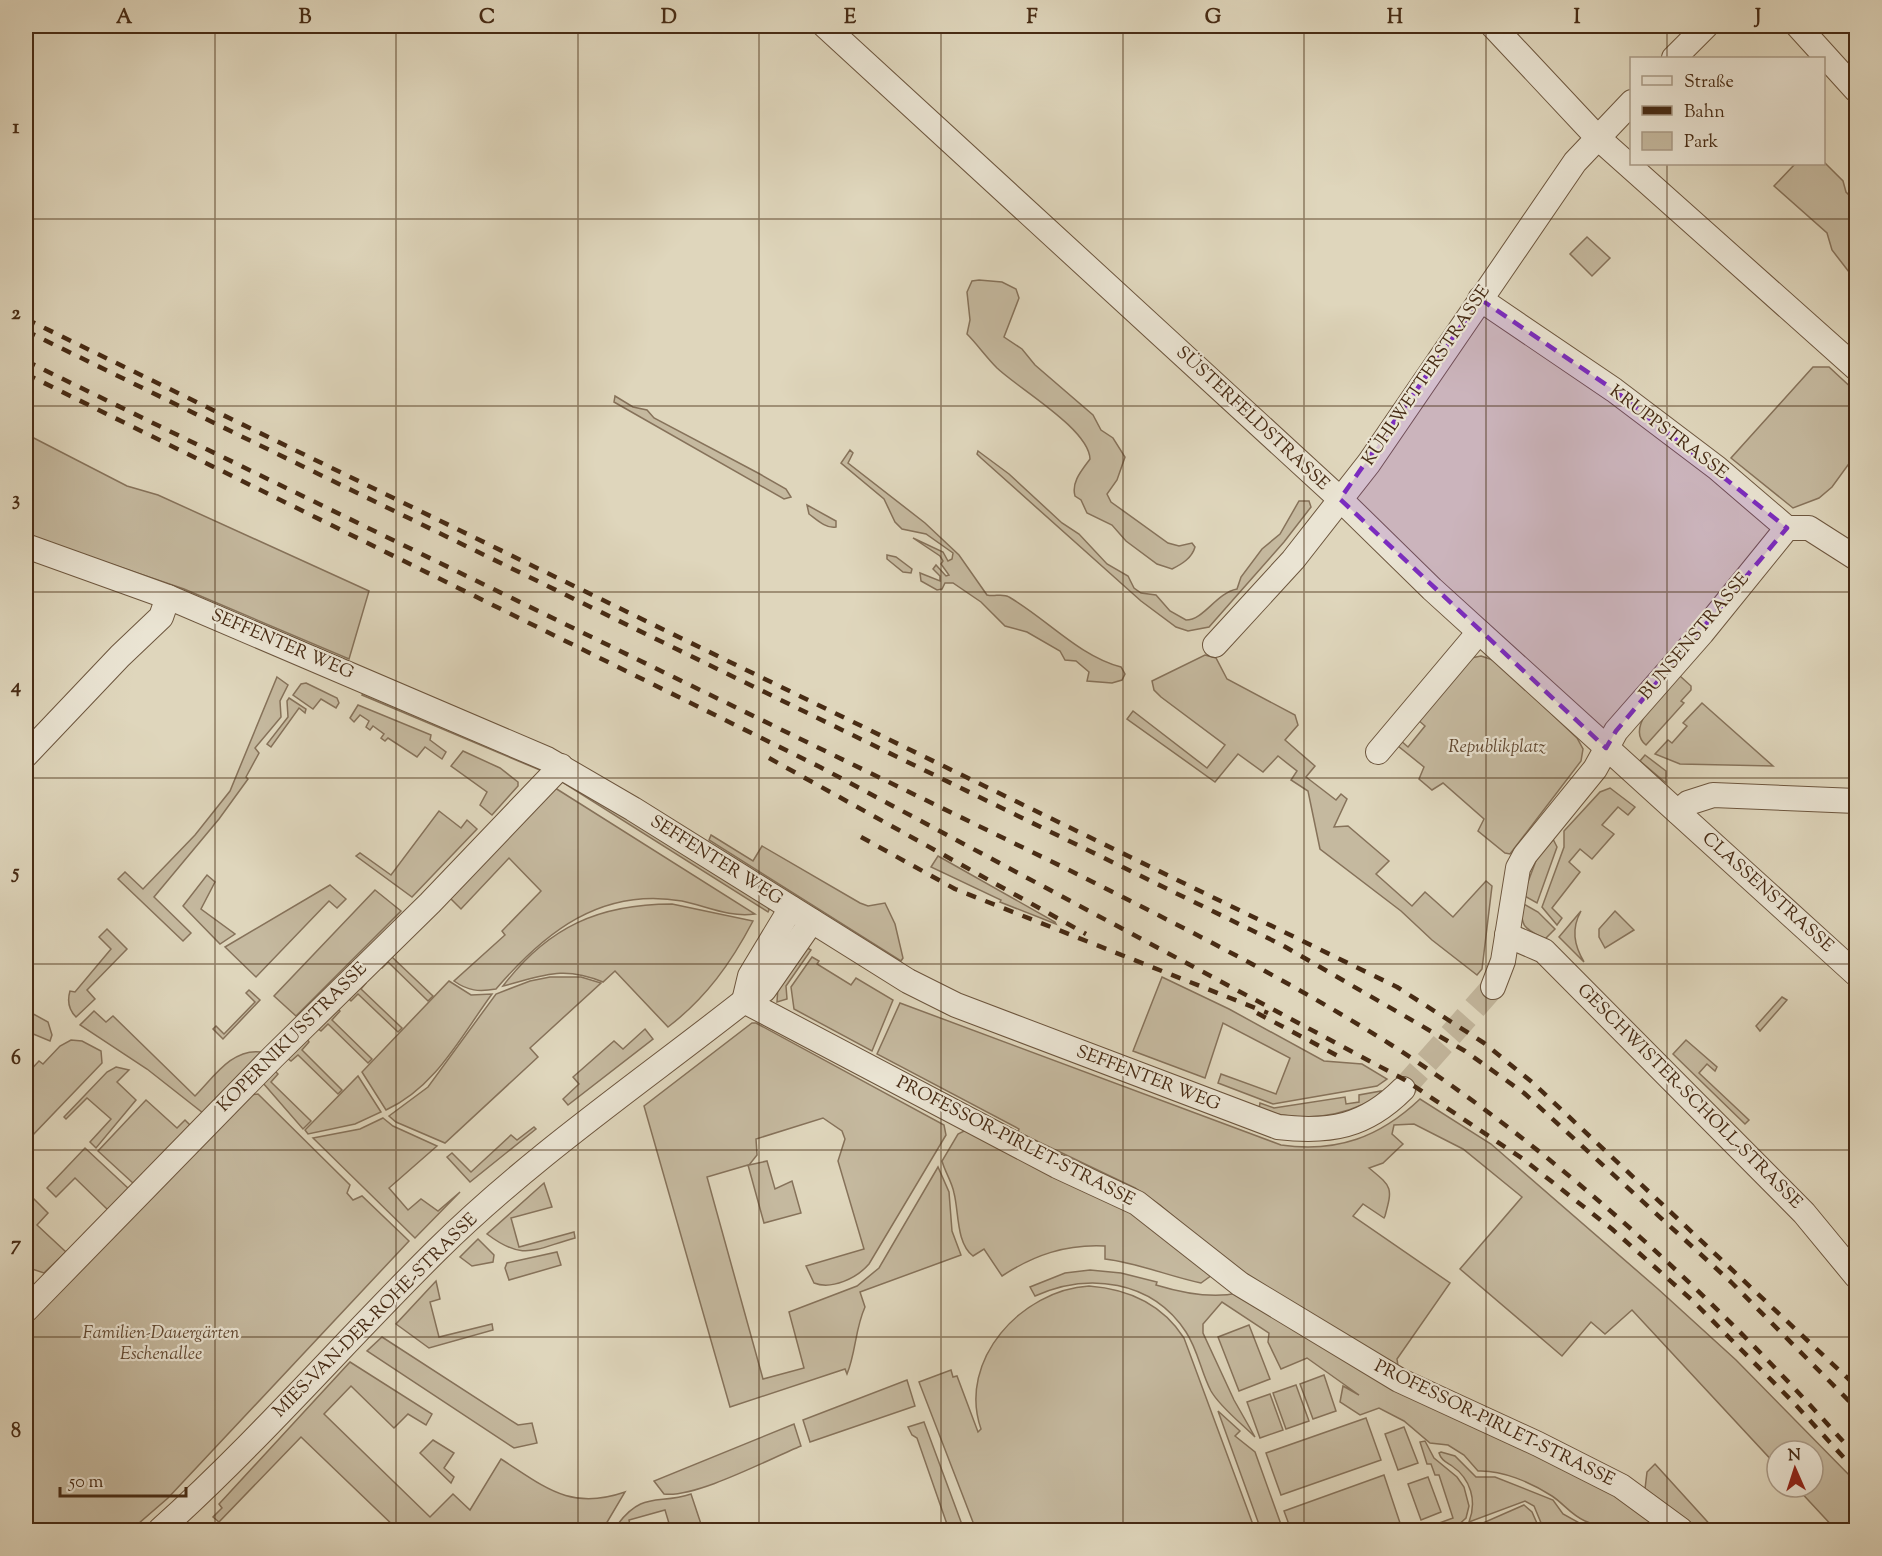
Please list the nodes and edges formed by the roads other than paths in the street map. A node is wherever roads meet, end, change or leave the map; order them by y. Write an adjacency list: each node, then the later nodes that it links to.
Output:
1 (825, 26): 11 (street, SÜSTERFELDSTRASSE)
2 (1493, 26): 8 (street)
3 (1706, 26): 5 (street)
4 (1798, 26): 6 (street)
5 (1675, 57)
6 (1857, 90)
7 (1630, 104): 8 (street, KÜHLWETTERSTRASSE)
8 (1597, 137): 9 (street, KÜHLWETTERSTRASSE); 10 (street)
9 (1480, 299): 11 (street, KÜHLWETTERSTRASSE); 12 (street, KRUPPSTRASSE)
10 (1857, 368)
11 (1340, 500): 16 (street, SÜSTERFELDSTRASSE); 17 (street, KÜHLWETTERSTRASSE)
12 (1786, 528): 14 (street); 18 (street, BUNSENSTRASSE)
13 (26, 546): 15 (street, SEFFENTER WEG)
14 (1857, 558)
15 (168, 597): 20 (street); 21 (street, SEFFENTER WEG)
16 (1479, 632): 18 (street, SÜSTERFELDSTRASSE); 19 (street)
17 (1215, 645)
18 (1606, 748): 23 (street, SÜSTERFELDSTRASSE); 26 (street)
19 (1378, 752)
20 (26, 755)
21 (561, 766): 24 (street, SEFFENTER WEG); 32 (street, KOPERNIKUSSTRASSE)
22 (1857, 801): 23 (street)
23 (1678, 812): 27 (street, CLASSENSTRASSE)
24 (791, 908): 25 (street, SEFFENTER WEG); 29 (street)
25 (812, 921): 29 (street, MIES-VAN-DER-ROHE-STRASSE); 30 (street, SEFFENTER WEG)
26 (1507, 935): 28 (street); 31 (street, GESCHWISTER-SCHOLL-STRASSE)
27 (1857, 974)
28 (1493, 987)
29 (744, 1001): 33 (street, MIES-VAN-DER-ROHE-STRASSE); 34 (street, PROFESSOR-PIRLET-STRASSE)
30 (1403, 1089)
31 (1857, 1276)
32 (26, 1310)
33 (160, 1530)
34 (1681, 1530)

